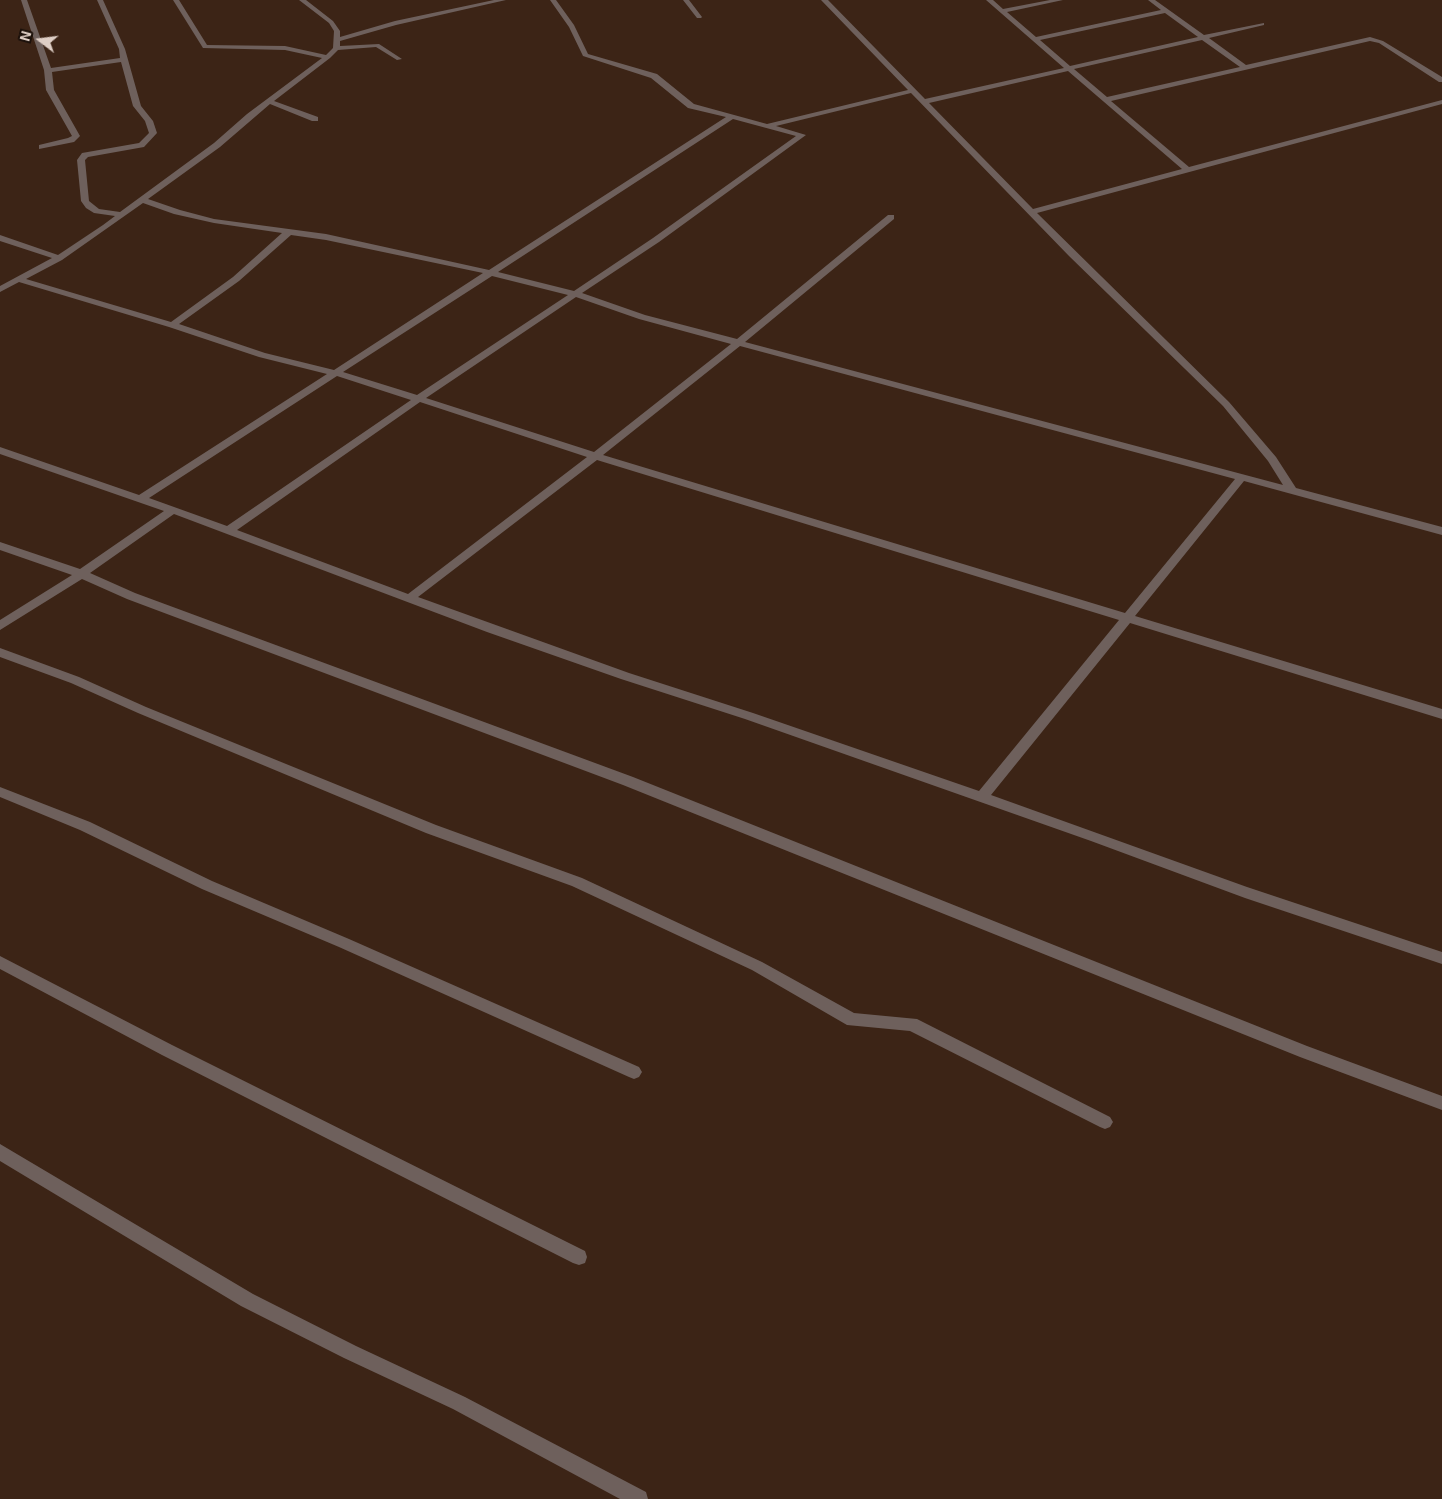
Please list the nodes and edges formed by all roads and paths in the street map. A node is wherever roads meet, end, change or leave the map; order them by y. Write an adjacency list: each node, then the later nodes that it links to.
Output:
1 (24, 0): 24 (street)
2 (100, 0): 21 (street)
3 (176, 0): 19 (street)
4 (302, 0): 18 (street)
5 (503, 0): 18 (street)
6 (553, 0): 31 (street)
7 (686, 0): 14 (street)
8 (824, 0): 26 (street)
9 (989, 0): 12 (street)
10 (1060, 0): 12 (street)
11 (1151, 0): 13 (street)
12 (1002, 11): 17 (street)
13 (1167, 11): 16 (street); 17 (street)
14 (700, 17)
15 (1262, 24): 16 (street)
16 (1205, 37): 22 (street); 23 (street)
17 (1035, 39): 23 (street)
18 (336, 44): 19 (street); 20 (street)
19 (328, 57): 28 (street)
20 (399, 59)
21 (124, 60): 24 (street); 38 (street)
22 (1244, 67): 25 (street); 27 (street)
23 (1069, 68): 27 (street); 29 (street)
24 (48, 70): 34 (street)
25 (1442, 80)
26 (912, 91): 29 (street); 33 (street)
27 (1106, 100): 35 (street)
28 (270, 102): 32 (street); 36 (street)
29 (923, 102): 37 (street)
30 (1442, 102): 35 (street)
31 (730, 118): 33 (street); 43 (street)
32 (315, 119)
33 (765, 126): 46 (street)
34 (42, 146)
35 (1189, 171): 37 (street)
36 (142, 200): 38 (street); 40 (street)
37 (1031, 212): 54 (street)
38 (122, 215): 42 (street)
39 (891, 217): 48 (street)
40 (290, 231): 43 (street); 47 (street)
41 (0, 238): 42 (street)
42 (59, 258): 44 (street)
43 (489, 273): 46 (street); 49 (street)
44 (20, 280): 45 (street); 47 (street)
45 (0, 289)
46 (576, 294): 48 (street); 50 (street)
47 (172, 325): 49 (street)
48 (738, 343): 52 (street); 53 (street)
49 (334, 373): 50 (street); 55 (street)
50 (418, 399): 52 (street); 57 (street)
51 (0, 450): 55 (street)
52 (595, 456): 61 (street); 62 (street)
53 (1242, 477): 54 (street); 62 (street)
54 (1292, 490): 58 (street)
55 (140, 498): 56 (street)
56 (173, 510): 57 (street); 60 (street)
57 (229, 530): 61 (street)
58 (1442, 531)
59 (0, 546): 60 (street)
60 (81, 574): 63 (street); 71 (street)
61 (410, 598): 67 (street)
62 (1128, 618): 65 (street); 67 (street)
63 (0, 626)
64 (0, 652): 72 (street)
65 (1442, 714)
66 (0, 792): 70 (street)
67 (981, 798): 68 (street)
68 (1442, 958)
69 (0, 962): 74 (street)
70 (634, 1072)
71 (1442, 1103)
72 (1105, 1122)
73 (0, 1152): 75 (street)
74 (579, 1257)
75 (639, 1499)

